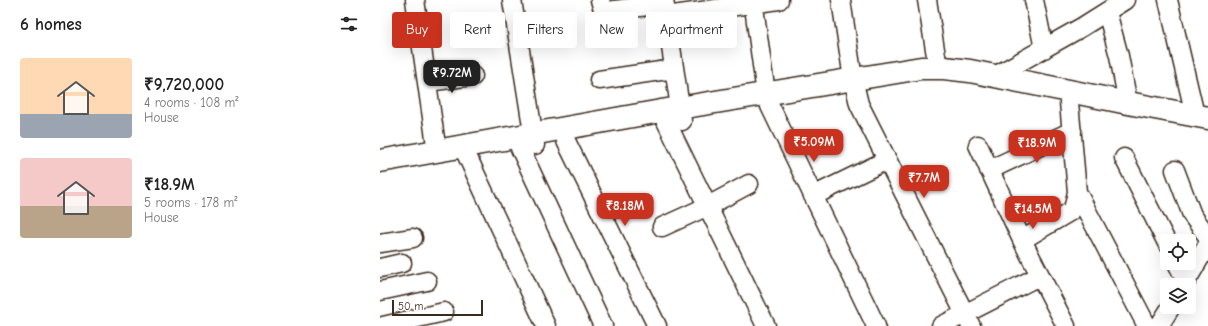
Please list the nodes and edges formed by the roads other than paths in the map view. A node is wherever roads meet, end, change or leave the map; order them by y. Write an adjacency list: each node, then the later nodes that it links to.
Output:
1 (415, 0): 19 (street)
2 (512, 0): 28 (street)
3 (600, 0): 11 (street)
4 (779, 0): 10 (street)
5 (841, 0): 20 (street)
6 (927, 0): 14 (street)
7 (1034, 0): 13 (street)
8 (1125, 0): 12 (street)
9 (1168, 0): 25 (street)
10 (753, 2): 11 (street); 21 (street)
11 (665, 7): 15 (street)
12 (1107, 12): 13 (street); 23 (street)
13 (1044, 49): 17 (street)
14 (938, 68): 17 (main road); 20 (main road)
15 (674, 69): 18 (street); 24 (street)
16 (473, 76): 19 (street)
17 (995, 76): 23 (main road)
18 (599, 80)
19 (427, 82): 30 (street)
20 (854, 86): 21 (main road); 22 (main road); 33 (street)
21 (768, 100): 24 (main road); 40 (street)
22 (1069, 102): 25 (main road); 26 (street)
23 (1128, 103): 25 (main road)
24 (673, 116): 27 (main road); 28 (main road); 41 (street)
25 (1204, 120)
26 (1072, 131): 36 (street); 39 (street)
27 (566, 141): 28 (main road); 60 (street)
28 (530, 143): 31 (main road); 59 (street)
29 (978, 145): 36 (street)
30 (437, 152): 31 (main road); 34 (main road)
31 (465, 152): 35 (main road); 58 (street)
32 (1124, 158): 43 (street)
33 (887, 160): 40 (street); 56 (street)
34 (380, 161)
35 (380, 170)
36 (989, 170): 46 (street)
37 (1175, 170): 44 (street)
38 (749, 184): 41 (street)
39 (1077, 192): 46 (street); 65 (street)
40 (813, 196): 62 (street)
41 (708, 206): 42 (street); 61 (street)
42 (662, 227)
43 (1162, 234)
44 (1208, 236)
45 (413, 238): 47 (street)
46 (1022, 240): 51 (street)
47 (380, 243)
48 (1205, 256): 52 (street)
49 (402, 263): 50 (street)
50 (380, 268)
51 (1039, 276): 56 (street); 64 (street)
52 (1189, 278)
53 (427, 281): 54 (street)
54 (380, 291)
55 (444, 312): 57 (street)
56 (968, 320): 63 (street)
57 (383, 326)
58 (546, 326)
59 (603, 326)
60 (657, 326)
61 (766, 326)
62 (876, 326)
63 (941, 326)
64 (1066, 326)
65 (1146, 326)

